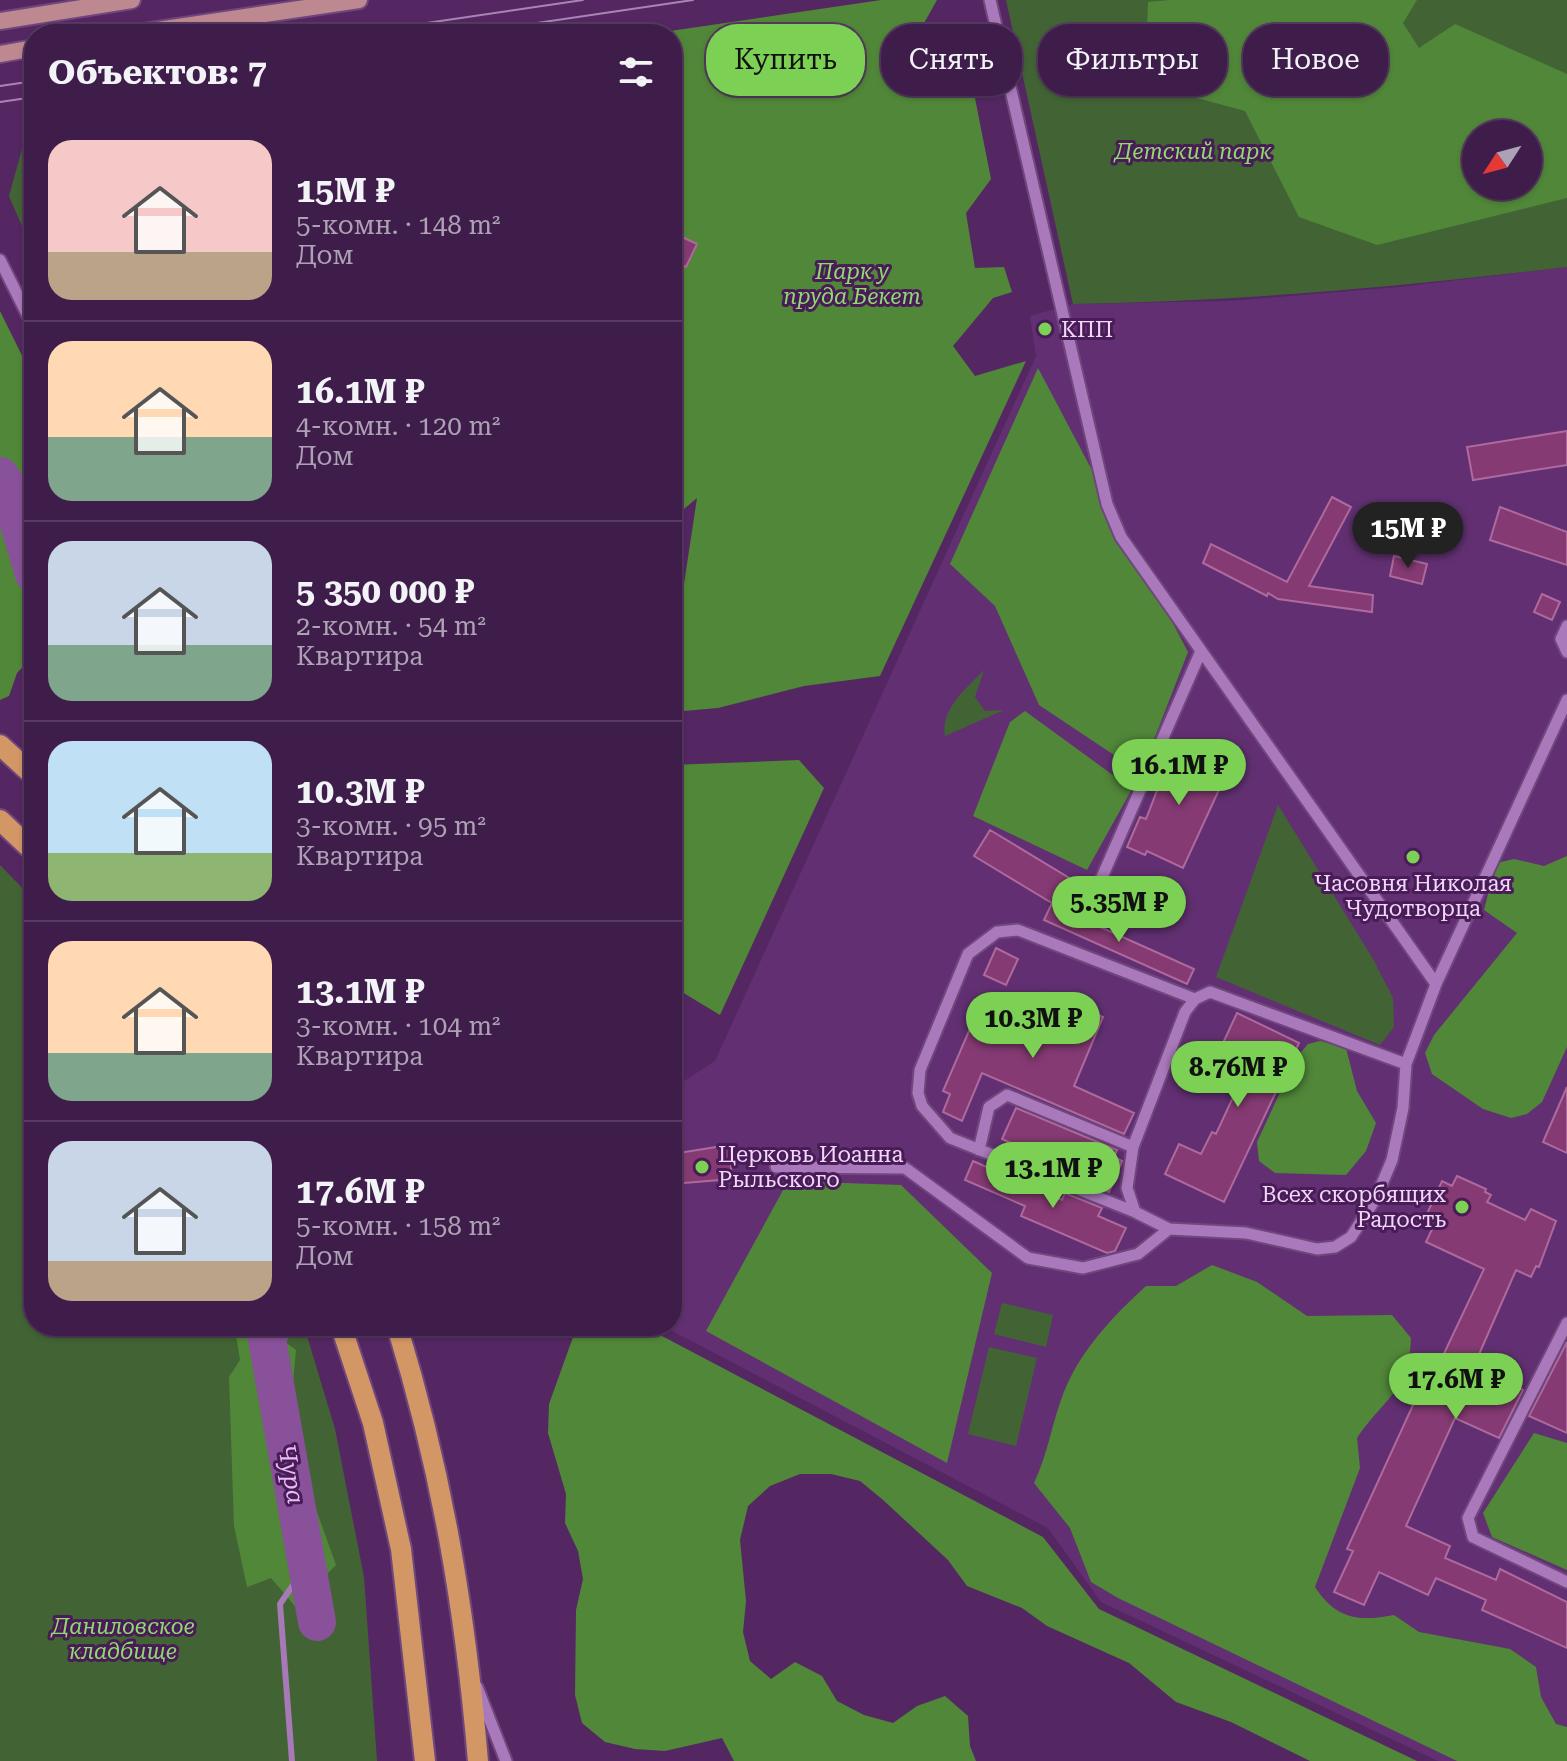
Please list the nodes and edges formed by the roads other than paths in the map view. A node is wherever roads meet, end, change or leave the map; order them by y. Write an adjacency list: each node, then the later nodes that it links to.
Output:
1 (132, 0): 4 (main road)
2 (359, 0): 6 (main road)
3 (990, 0): 12 (lane)
4 (75, 4): 5 (main road)
5 (0, 21)
6 (198, 24)
7 (24, 50): 8 (main road)
8 (0, 54)
9 (0, 260): 10 (lane)
10 (24, 308)
11 (1567, 626): 13 (lane)
12 (1201, 651): 19 (lane); 20 (lane)
13 (1567, 652)
14 (1567, 700): 20 (lane)
15 (5, 749): 16 (main road)
16 (24, 767)
17 (0, 820): 18 (main road)
18 (24, 843)
19 (1099, 884)
20 (1436, 984): 22 (lane)
21 (1195, 999): 22 (lane); 23 (lane); 24 (lane)
22 (1406, 1064): 27 (lane)
23 (1133, 1147): 24 (lane); 26 (lane)
24 (979, 1150): 26 (lane)
25 (776, 1167): 27 (lane)
26 (1135, 1212): 27 (lane)
27 (1169, 1229)
28 (1567, 1323): 31 (lane)
29 (344, 1336): 33 (main road)
30 (400, 1336): 32 (main road)
31 (1567, 1582)
32 (471, 1673): 34 (main road); 35 (lane)
33 (425, 1761)
34 (478, 1761)
35 (506, 1761)

